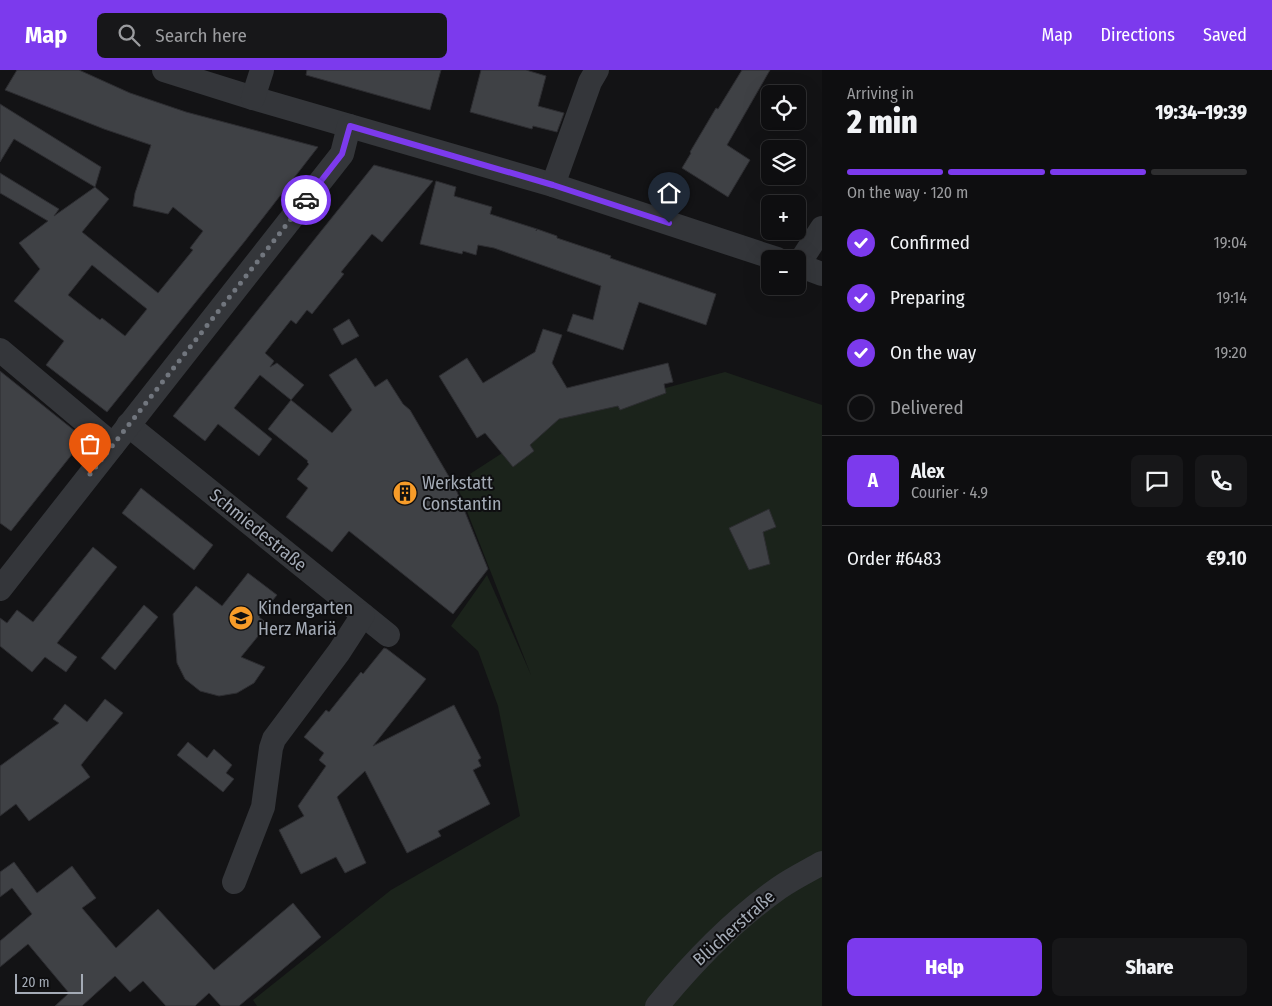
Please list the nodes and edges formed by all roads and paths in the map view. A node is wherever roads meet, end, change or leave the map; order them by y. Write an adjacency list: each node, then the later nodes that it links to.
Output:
1 (164, 70): 4 (street)
2 (262, 70): 4 (street)
3 (597, 70): 6 (street)
4 (253, 98): 5 (street)
5 (350, 126): 6 (street); 13 (street)
6 (553, 185): 9 (street)
7 (822, 228): 8 (street)
8 (803, 250)
9 (761, 253)
10 (806, 268): 11 (street)
11 (822, 274)
12 (0, 350): 14 (street)
13 (128, 425): 14 (street); 16 (street, Schmiedestraße)
14 (113, 445): 15 (street)
15 (0, 589)
16 (363, 615): 17 (street, Schmiedestraße); 19 (street)
17 (388, 635)
18 (822, 863): 20 (street, Blücherstraße)
19 (234, 882)
20 (657, 1006)

